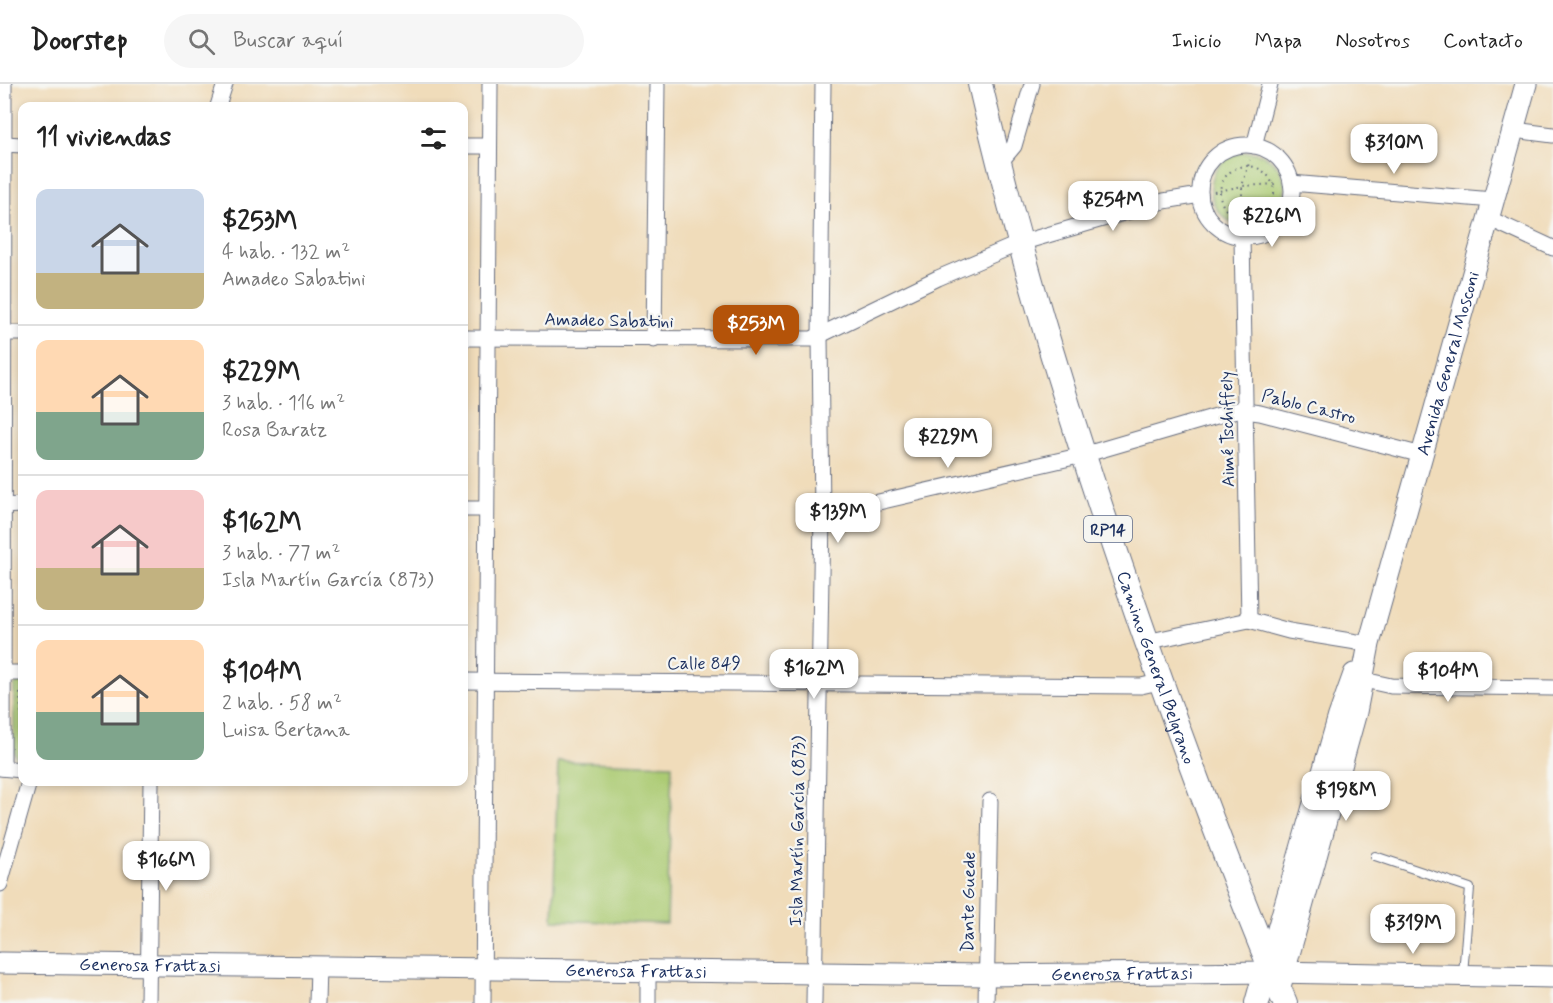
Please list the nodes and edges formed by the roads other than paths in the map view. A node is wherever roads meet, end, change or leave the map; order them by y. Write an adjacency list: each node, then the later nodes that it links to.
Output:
1 (4, 84): 13 (street)
2 (225, 84): 10 (street)
3 (490, 84): 16 (street)
4 (657, 84): 30 (street)
5 (823, 84): 27 (street, Isla Martín García (873))
6 (980, 84): 18 (main road, Camino General Belgrano / RP14)
7 (1032, 84): 18 (street)
8 (1270, 84): 17 (street)
9 (1526, 84): 11 (main road, Avenida General Mosconi)
10 (219, 102)
11 (1514, 130): 12 (street); 21 (main road, Avenida General Mosconi)
12 (1553, 135)
13 (2, 144): 14 (street); 25 (street)
14 (18, 145)
15 (468, 146): 16 (street)
16 (489, 146): 29 (street)
17 (1254, 146): 19 (street); 20 (street)
18 (998, 165): 23 (main road, Camino General Belgrano / RP14)
19 (1291, 183): 21 (street); 22 (street)
20 (1200, 195): 22 (street); 23 (street, Amadeo Sabatini)
21 (1491, 209): 24 (street); 33 (main road, Avenida General Mosconi)
22 (1242, 237): 31 (street, Aimé Tschiffely)
23 (1020, 243): 27 (street, Amadeo Sabatini); 32 (main road, Camino General Belgrano / RP14)
24 (1553, 248)
25 (3, 324): 26 (street); 34 (street)
26 (18, 331)
27 (820, 336): 30 (street, Amadeo Sabatini); 38 (street, Isla Martín García (873))
28 (468, 338): 29 (street, Amadeo Sabatini)
29 (488, 338): 30 (street, Amadeo Sabatini); 37 (street)
30 (654, 340)
31 (1246, 410): 32 (street, Pablo Castro); 33 (street, Pablo Castro); 39 (street, Aimé Tschiffely)
32 (1083, 455): 38 (street, Pablo Castro); 40 (main road, Camino General Belgrano / RP14)
33 (1422, 455): 41 (main road, Avenida General Mosconi)
34 (2, 505): 35 (street); 42 (street)
35 (18, 505)
36 (468, 509): 37 (street)
37 (486, 509): 46 (street)
38 (822, 515): 48 (street, Isla Martín García (873))
39 (1249, 620): 40 (street); 41 (street)
40 (1146, 642): 47 (main road, Camino General Belgrano / RP14)
41 (1369, 644): 44 (main road, Avenida General Mosconi)
42 (5, 673): 43 (street); 50 (street)
43 (18, 673)
44 (1358, 679): 49 (street); 66 (main road, Avenida General Mosconi)
45 (468, 681): 46 (street, Calle 849)
46 (484, 682): 48 (street, Calle 849); 60 (street)
47 (1160, 682): 48 (street, Calle 849); 66 (main road, Camino General Belgrano / RP14)
48 (819, 683): 62 (street, Isla Martín García (873))
49 (1553, 688)
50 (1, 768): 51 (street)
51 (18, 770)
52 (28, 786): 56 (street)
53 (151, 786): 58 (street)
54 (990, 801): 63 (street, Dante Guede)
55 (1375, 856): 64 (lane)
56 (0, 884)
57 (0, 963): 58 (main road, Generosa Frattasi)
58 (148, 964): 59 (main road, Generosa Frattasi); 67 (street)
59 (318, 966): 60 (main road, Generosa Frattasi); 68 (street)
60 (483, 969): 61 (main road, Generosa Frattasi); 69 (street)
61 (648, 971): 62 (main road, Generosa Frattasi); 70 (street)
62 (815, 974): 63 (main road, Generosa Frattasi); 71 (street, Isla Martín García (873))
63 (987, 975): 66 (main road, Generosa Frattasi); 72 (street, Dante Guede)
64 (1463, 975): 65 (main road, Generosa Frattasi); 66 (main road, Generosa Frattasi)
65 (1553, 977)
66 (1276, 982): 73 (main road, Avenida General Mosconi)
67 (148, 1003)
68 (317, 1003)
69 (483, 1003)
70 (648, 1003)
71 (814, 1003)
72 (986, 1003)
73 (1257, 1003)

